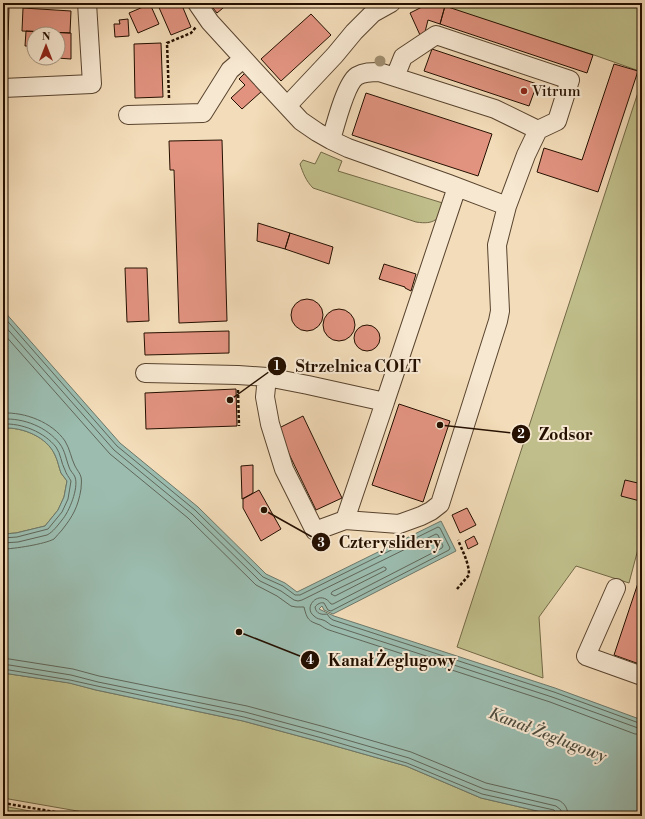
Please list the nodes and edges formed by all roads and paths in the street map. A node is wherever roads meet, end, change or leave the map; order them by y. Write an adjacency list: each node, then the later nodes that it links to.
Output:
1 (87, 3): 6 (street)
2 (391, 3): 7 (street)
3 (202, 10): 4 (street); 8 (path)
4 (244, 59): 7 (street); 8 (street)
5 (395, 77): 10 (street); 10 (street); 11 (street)
6 (3, 88)
7 (287, 106): 11 (street)
8 (170, 114): 9 (street)
9 (128, 115)
10 (538, 130): 13 (street)
11 (331, 140): 12 (street)
12 (457, 187): 13 (street); 17 (street)
13 (507, 206): 19 (street)
14 (146, 373): 15 (street)
15 (267, 377): 17 (street); 19 (street)
16 (238, 386): 18 (path)
17 (384, 402): 19 (street)
18 (239, 426)
19 (346, 520)
20 (458, 540): 22 (path)
21 (616, 588): 23 (street)
22 (458, 589)
23 (642, 676)
24 (3, 803): 25 (path)
25 (78, 816)

